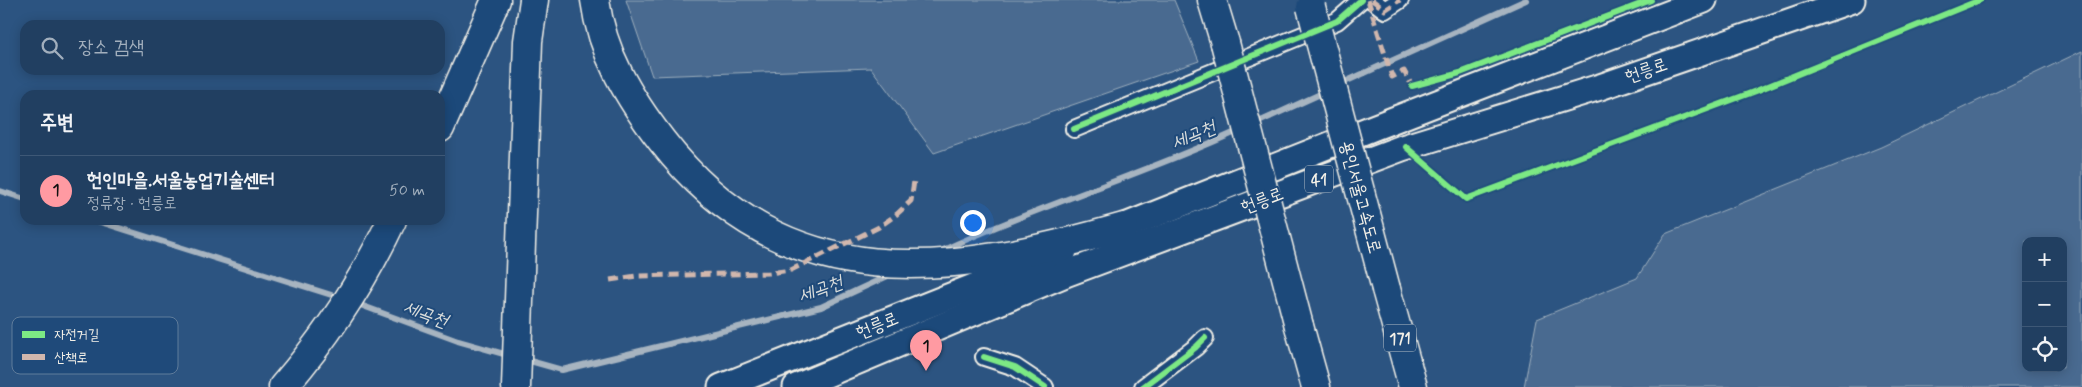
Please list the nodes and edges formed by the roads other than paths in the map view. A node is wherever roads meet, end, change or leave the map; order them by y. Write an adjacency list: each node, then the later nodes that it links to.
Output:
1 (496, 0): 12 (highway)
2 (520, 0): 16 (highway)
3 (534, 0): 16 (highway)
4 (595, 0): 15 (highway)
5 (1212, 0): 26 (highway, bridge)
6 (1361, 0): 13 (street)
7 (1372, 0): 8 (street)
8 (1400, 0)
9 (1704, 0): 15 (main road, 헌릉로 / 41)
10 (1852, 0): 23 (main road, 헌릉로 / 41)
11 (1309, 4): 27 (highway, 용인서울고속도로 / 171, bridge)
12 (445, 117)
13 (1074, 130)
14 (390, 225): 19 (highway)
15 (1124, 227): 22 (main road, 헌릉로 / 41)
16 (513, 288): 20 (highway); 21 (highway)
17 (1205, 338): 25 (street)
18 (984, 357): 24 (street)
19 (283, 387)
20 (502, 387)
21 (516, 387)
22 (721, 387)
23 (796, 387)
24 (1045, 387)
25 (1143, 387)
26 (1316, 387)
27 (1413, 387)

